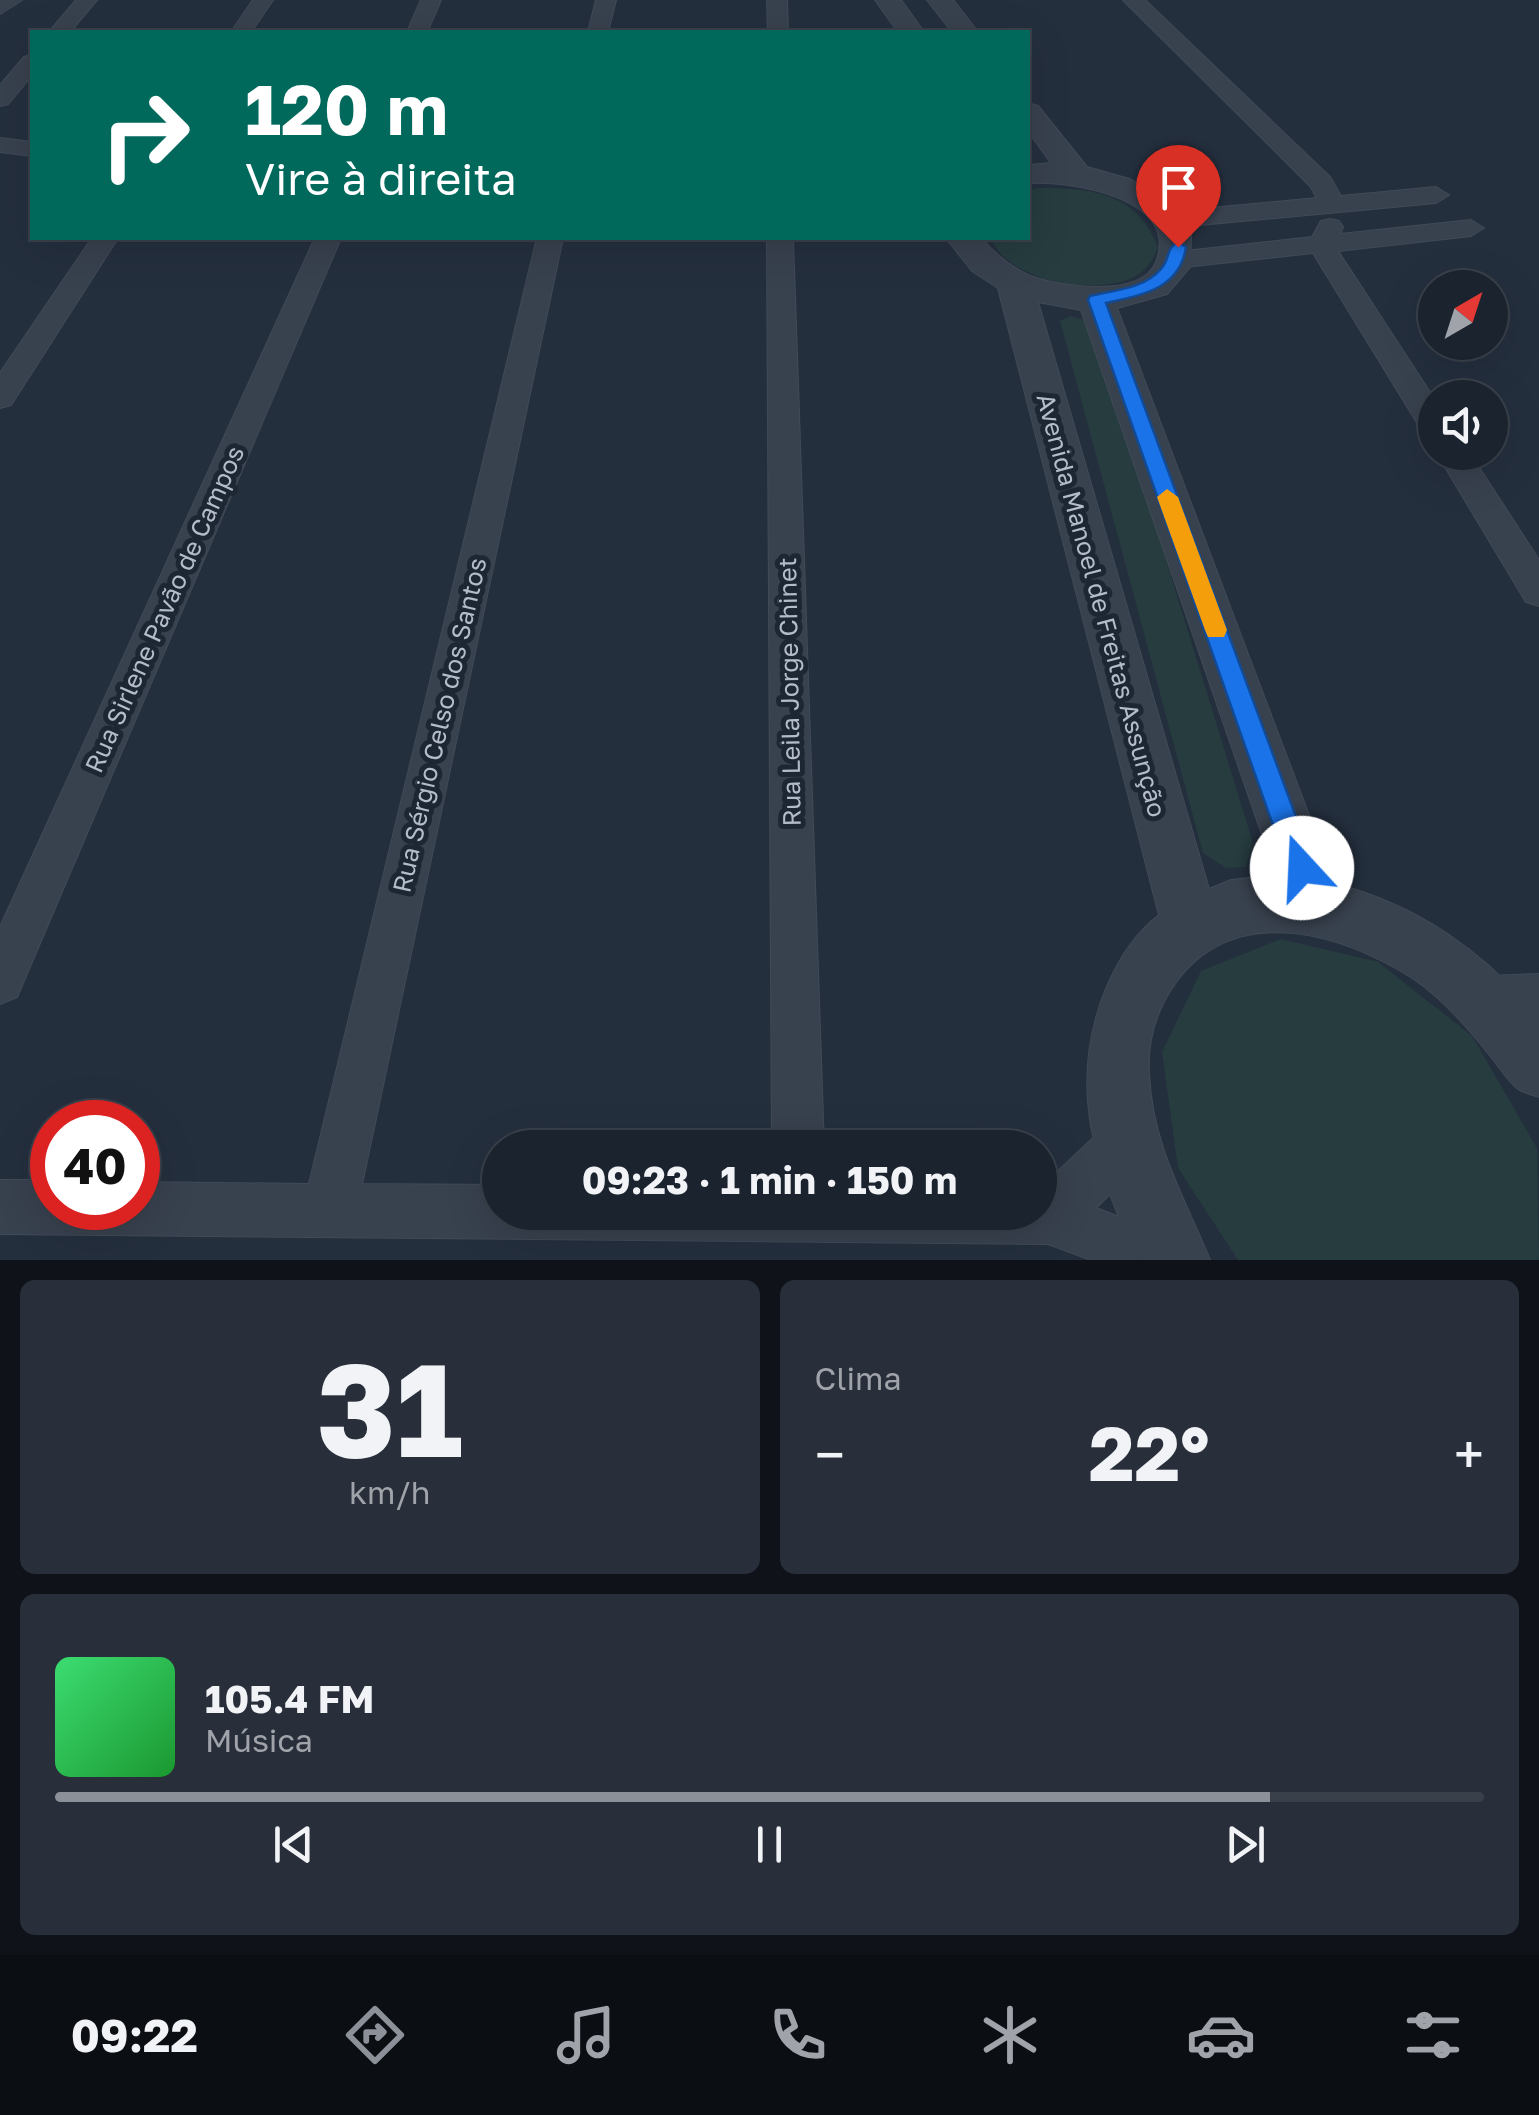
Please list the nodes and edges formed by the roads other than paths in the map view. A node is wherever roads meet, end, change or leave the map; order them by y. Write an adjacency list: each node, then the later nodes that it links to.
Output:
1 (12, 0): 10 (street)
2 (88, 0): 11 (street)
3 (263, 0): 12 (street)
4 (431, 0): 13 (street)
5 (606, 0): 14 (street)
6 (777, 0): 15 (street)
7 (888, 0): 16 (street)
8 (940, 0): 17 (street)
9 (1134, 0): 26 (street)
10 (0, 8)
11 (60, 30)
12 (243, 30)
13 (418, 30)
14 (598, 30)
15 (778, 30)
16 (910, 30)
17 (964, 30)
18 (30, 64): 19 (street)
19 (0, 98)
20 (1030, 115): 24 (street)
21 (0, 145): 22 (street)
22 (30, 149)
23 (1030, 174): 24 (street)
24 (1076, 174): 27 (street)
25 (1436, 195): 26 (street)
26 (1334, 206): 27 (street); 34 (street)
27 (1167, 220): 35 (street)
28 (1471, 228): 34 (street)
29 (104, 240): 38 (street)
30 (327, 240): 44 (street, Rua Sirlene Pavão de Campos)
31 (550, 240): 53 (street, Rua Sérgio Celso dos Santos)
32 (780, 240): 47 (street, Rua Leila Jorge Chinet)
33 (965, 240): 36 (street)
34 (1322, 246): 35 (street); 39 (street)
35 (1176, 260): 37 (street)
36 (1015, 285): 37 (street); 43 (street, Avenida Manoel de Freitas Assunção)
37 (1096, 300): 42 (street)
38 (0, 397)
39 (1418, 399)
40 (1463, 470): 41 (street)
41 (1539, 591)
42 (1315, 906): 43 (street); 45 (street)
43 (1190, 924): 48 (street)
44 (0, 980)
45 (1512, 999): 46 (street)
46 (1539, 1066)
47 (798, 1130)
48 (1125, 1143): 50 (street); 57 (street)
49 (0, 1207): 51 (street)
50 (1057, 1207)
51 (30, 1208)
52 (160, 1210): 53 (street)
53 (329, 1212): 54 (street)
54 (482, 1213)
55 (1057, 1219): 56 (street)
56 (1163, 1260)
57 (1175, 1260)

